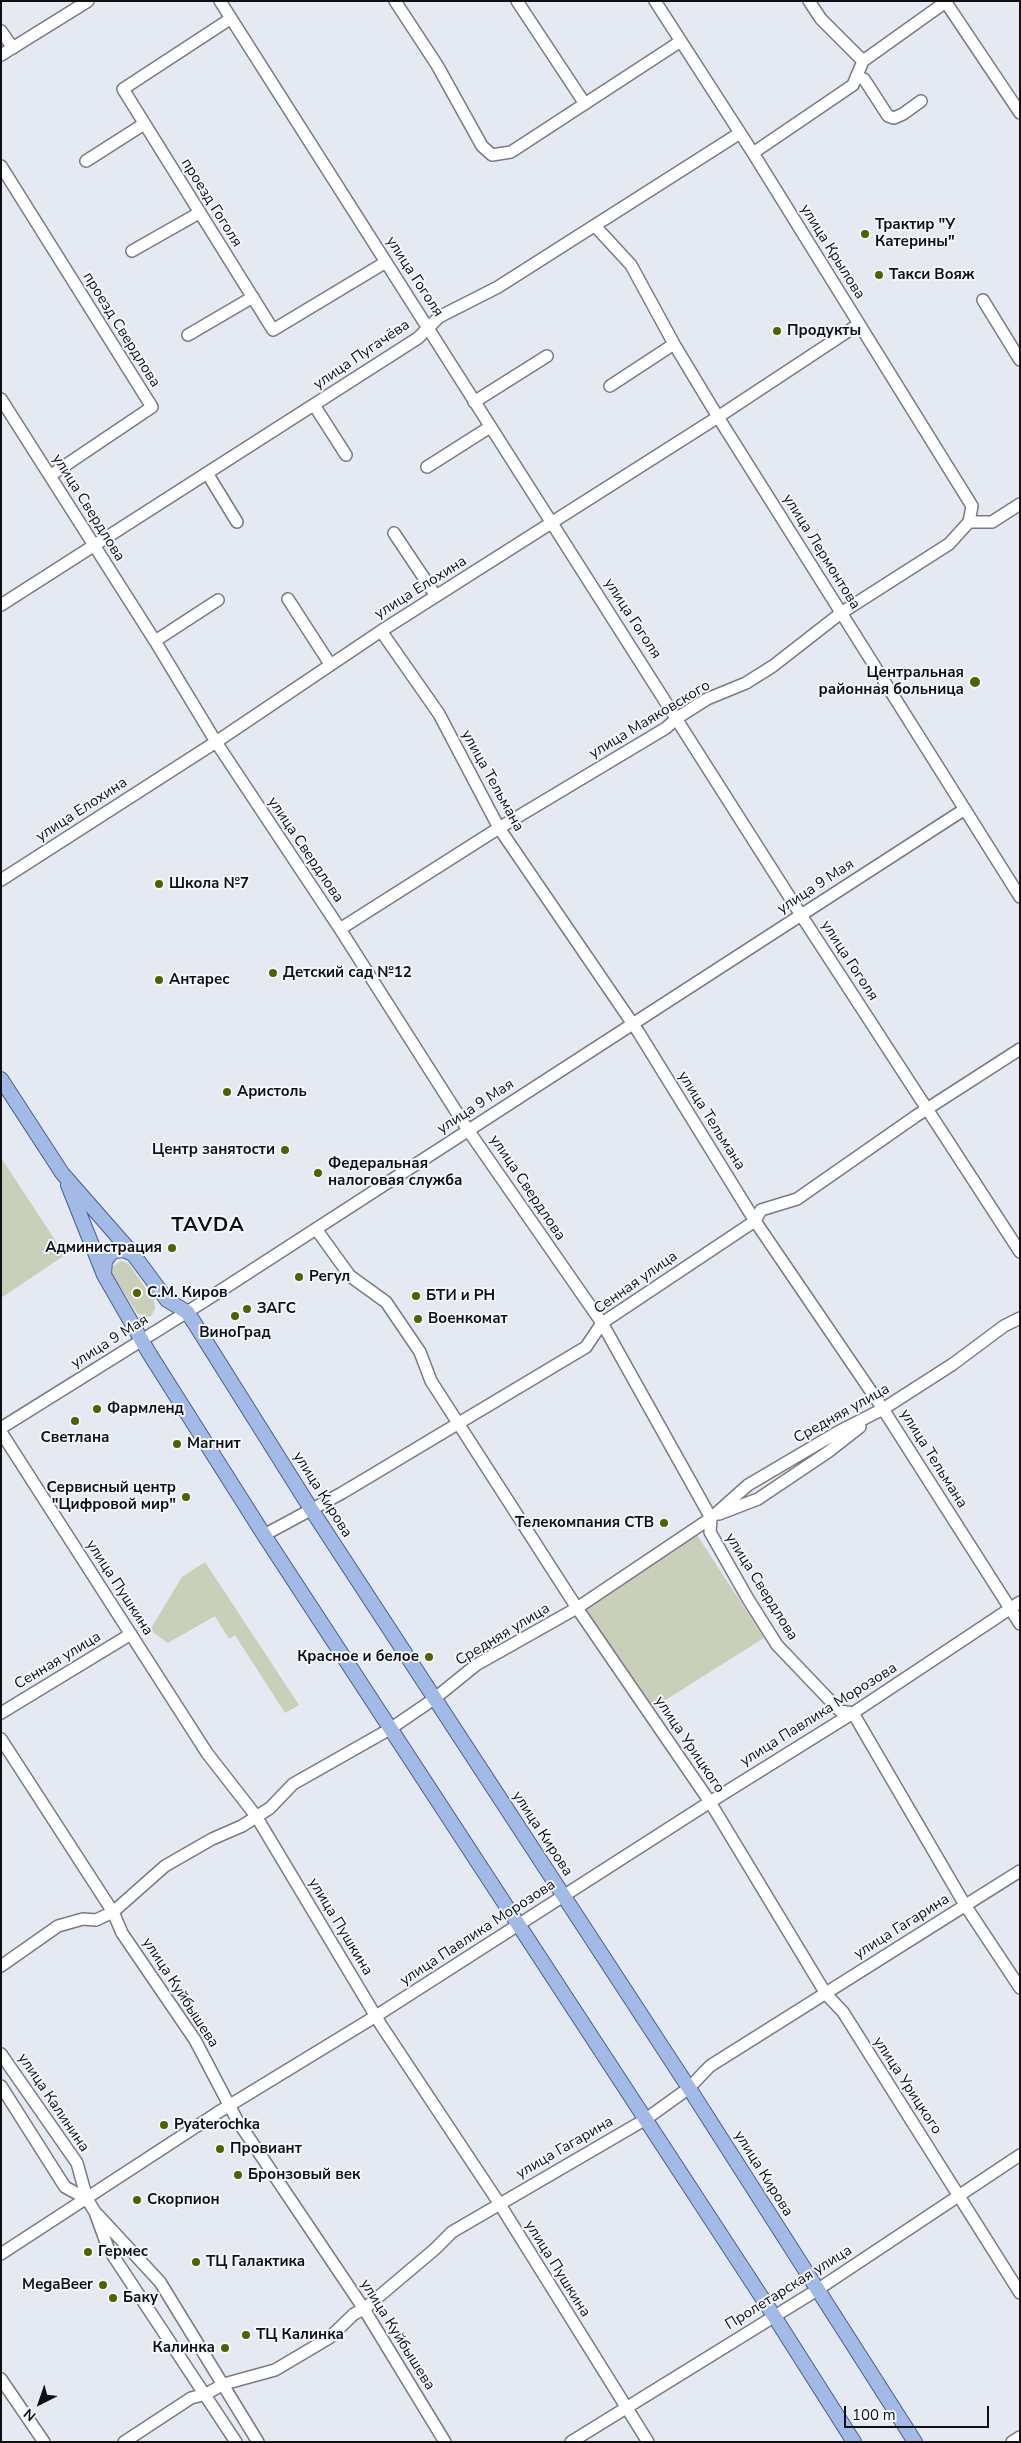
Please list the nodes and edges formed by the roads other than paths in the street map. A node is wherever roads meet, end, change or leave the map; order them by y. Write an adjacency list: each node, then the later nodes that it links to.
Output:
1 (88, 1): 11 (street)
2 (220, 1): 8 (street, улица Гоголя)
3 (395, 1): 16 (street)
4 (517, 1): 16 (street)
5 (655, 1): 10 (street, улица Крылова)
6 (809, 1): 13 (street)
7 (946, 2): 13 (street); 17 (street)
8 (230, 19): 18 (street, проезд Гоголя); 26 (street, улица Гоголя)
9 (1, 31): 11 (street)
10 (681, 41): 16 (street); 19 (street, улица Крылова)
11 (12, 48): 12 (street)
12 (1, 55)
13 (863, 60): 14 (street)
14 (856, 77): 15 (street); 20 (street)
15 (921, 101)
16 (585, 104)
17 (1020, 113)
18 (144, 124): 21 (street); 23 (street, проезд Гоголя)
19 (740, 133): 20 (street, улица Крылова); 24 (street, улица Пугачёва)
20 (753, 153): 29 (street, улица Крылова)
21 (86, 161)
22 (1, 166): 44 (street, проезд Свердлова)
23 (199, 213): 25 (street); 27 (street, проезд Гоголя)
24 (595, 226): 30 (street, улица Пугачёва); 32 (street, улица Лермонтова)
25 (132, 251)
26 (386, 262): 27 (street, проезд Гоголя); 30 (street, улица Гоголя)
27 (253, 297): 31 (street)
28 (982, 300): 34 (street)
29 (859, 324): 39 (street, улица Елохина); 47 (street, улица Крылова)
30 (428, 327): 37 (street, улица Гоголя); 38 (street, улица Пугачёва)
31 (188, 335)
32 (674, 344): 35 (street); 39 (street, улица Лермонтова)
33 (547, 356): 37 (street)
34 (1020, 360)
35 (610, 386)
36 (1, 399): 44 (street, улица Свердлова)
37 (474, 402): 40 (street, улица Гоголя)
38 (314, 406): 41 (street); 43 (street, улица Пугачёва)
39 (718, 417): 48 (street, улица Елохина); 55 (street, улица Лермонтова)
40 (490, 427): 42 (street); 48 (street, улица Гоголя)
41 (346, 455)
42 (428, 467)
43 (207, 473): 46 (street); 50 (street, улица Пугачёва)
44 (51, 475): 50 (street, улица Свердлова)
45 (1020, 504): 47 (street)
46 (237, 522)
47 (969, 522): 55 (street, улица Маяковского)
48 (552, 523): 51 (street, улица Елохина); 59 (street, улица Гоголя)
49 (394, 533): 51 (street)
50 (93, 546): 54 (street, улица Пугачёва); 57 (street, улица Свердлова)
51 (436, 596): 56 (street, улица Елохина)
52 (288, 598): 58 (street)
53 (218, 600): 57 (street)
54 (1, 605)
55 (841, 613): 59 (street, улица Маяковского); 61 (street, улица Лермонтова)
56 (381, 631): 58 (street, улица Елохина); 62 (street, улица Тельмана)
57 (155, 641): 60 (street, улица Свердлова)
58 (330, 664): 60 (street, улица Елохина)
59 (677, 718): 62 (street, улица Маяковского); 65 (street, улица Гоголя)
60 (216, 742): 63 (street, улица Елохина); 66 (street, улица Свердлова)
61 (965, 809): 64 (street, улица Лермонтова); 65 (street, улица 9 Мая)
62 (499, 828): 66 (street, улица Маяковского); 67 (street, улица Тельмана)
63 (1, 880)
64 (1020, 896)
65 (801, 915): 67 (street, улица 9 Мая); 70 (street, улица Гоголя)
66 (340, 929): 71 (street, улица Свердлова)
67 (632, 1024): 71 (street, улица 9 Мая); 73 (street, улица Тельмана)
68 (1020, 1049): 70 (street, Сенная улица)
69 (1, 1079): 72 (main road, улица Кирова)
70 (928, 1108): 73 (street, Сенная улица); 75 (street, улица Гоголя)
71 (468, 1130): 74 (street, улица 9 Мая); 80 (street, улица Свердлова)
72 (62, 1173): 76 (main road, улица Кирова); 77 (main road, улица Кирова)
73 (755, 1221): 80 (street, Сенная улица); 82 (street, улица Тельмана)
74 (316, 1229): 78 (street, улица 9 Мая); 83 (street, улица Урицкого)
75 (1020, 1252)
76 (133, 1254): 77 (main road); 78 (main road, улица Кирова)
77 (104, 1275): 81 (main road, улица Кирова)
78 (187, 1312): 81 (street, улица 9 Мая); 86 (main road, улица Кирова)
79 (1020, 1318): 82 (street, Средняя улица)
80 (602, 1322): 83 (street, Сенная улица); 87 (street, улица Свердлова)
81 (141, 1340): 84 (street, улица 9 Мая); 88 (main road, улица Кирова)
82 (883, 1409): 87 (street, Средняя улица); 87 (street); 89 (street, улица Тельмана)
83 (459, 1424): 86 (street, Сенная улица); 90 (street, улица Урицкого)
84 (1, 1428)
85 (1, 1432): 92 (street, улица Пушкина)
86 (311, 1509): 88 (street, Сенная улица); 93 (main road, улица Кирова)
87 (711, 1518): 90 (street, Средняя улица); 95 (street, улица Свердлова)
88 (264, 1535): 96 (main road, улица Кирова)
89 (1015, 1605): 91 (street, улица Тельмана); 95 (street, улица Павлика Морозова)
90 (577, 1608): 93 (street, Средняя улица); 98 (street, улица Урицкого)
91 (1020, 1624)
92 (131, 1634): 94 (street, Сенная улица); 99 (street, улица Пушкина)
93 (434, 1699): 96 (street, Средняя улица); 101 (main road, улица Кирова)
94 (1, 1713)
95 (853, 1713): 98 (street, улица Павлика Морозова); 102 (street)
96 (390, 1729): 99 (street, Средняя улица); 104 (main road, улица Кирова)
97 (1, 1739): 103 (street, улица Куйбышева)
98 (710, 1802): 101 (street, улица Павлика Морозова); 107 (street, улица Урицкого)
99 (256, 1816): 103 (street, Средняя улица); 108 (street, улица Пушкина)
100 (1020, 1871): 102 (street, улица Гагарина)
101 (563, 1896): 104 (street, улица Павлика Морозова); 111 (main road, улица Кирова)
102 (965, 1905): 106 (street); 107 (street, улица Гагарина)
103 (113, 1912): 105 (street, Средняя улица); 112 (street, улица Куйбышева)
104 (518, 1926): 108 (street, улица Павлика Морозова); 113 (main road, улица Кирова)
105 (1, 1966)
106 (1020, 1988)
107 (826, 1994): 111 (street, улица Гагарина); 115 (street, улица Урицкого)
108 (376, 2016): 112 (street, улица Павлика Морозова); 117 (street, улица Пушкина)
109 (1, 2054): 116 (street, улица Калинина)
110 (1, 2086): 116 (street)
111 (689, 2088): 113 (street, улица Гагарина); 120 (main road, улица Кирова)
112 (230, 2106): 116 (street, улица Павлика Морозова); 122 (street, улица Куйбышева)
113 (646, 2119): 117 (street, улица Гагарина); 123 (main road, улица Кирова)
114 (1020, 2155): 115 (street, Пролетарская улица)
115 (959, 2194): 120 (street, Пролетарская улица); 121 (street, улица Урицкого)
116 (87, 2199): 118 (street, улица Калинина); 119 (street, улица Павлика Морозова)
117 (499, 2203): 122 (street, улица Гагарина); 127 (street, улица Пушкина)
118 (95, 2212): 125 (street, улица Калинина); 126 (street, улица Калинина)
119 (1, 2254)
120 (817, 2290): 123 (street, Пролетарская улица); 137 (main road, улица Кирова)
121 (1020, 2293)
122 (364, 2309): 125 (street, улица Гагарина); 133 (street, улица Куйбышева)
123 (774, 2316): 127 (street, Пролетарская улица); 136 (main road, улица Кирова)
124 (1, 2379): 129 (street)
125 (224, 2384): 126 (street, улица Гагарина); 132 (street, улица Калинина)
126 (206, 2394): 130 (street, улица Гагарина); 131 (street, улица Калинина)
127 (626, 2408): 134 (street, Пролетарская улица); 135 (street, улица Пушкина)
128 (1020, 2437): 138 (street)
129 (44, 2442)
130 (124, 2442)
131 (236, 2442)
132 (258, 2442)
133 (445, 2442)
134 (570, 2442)
135 (648, 2442)
136 (854, 2442)
137 (915, 2442)
138 (1012, 2442)

